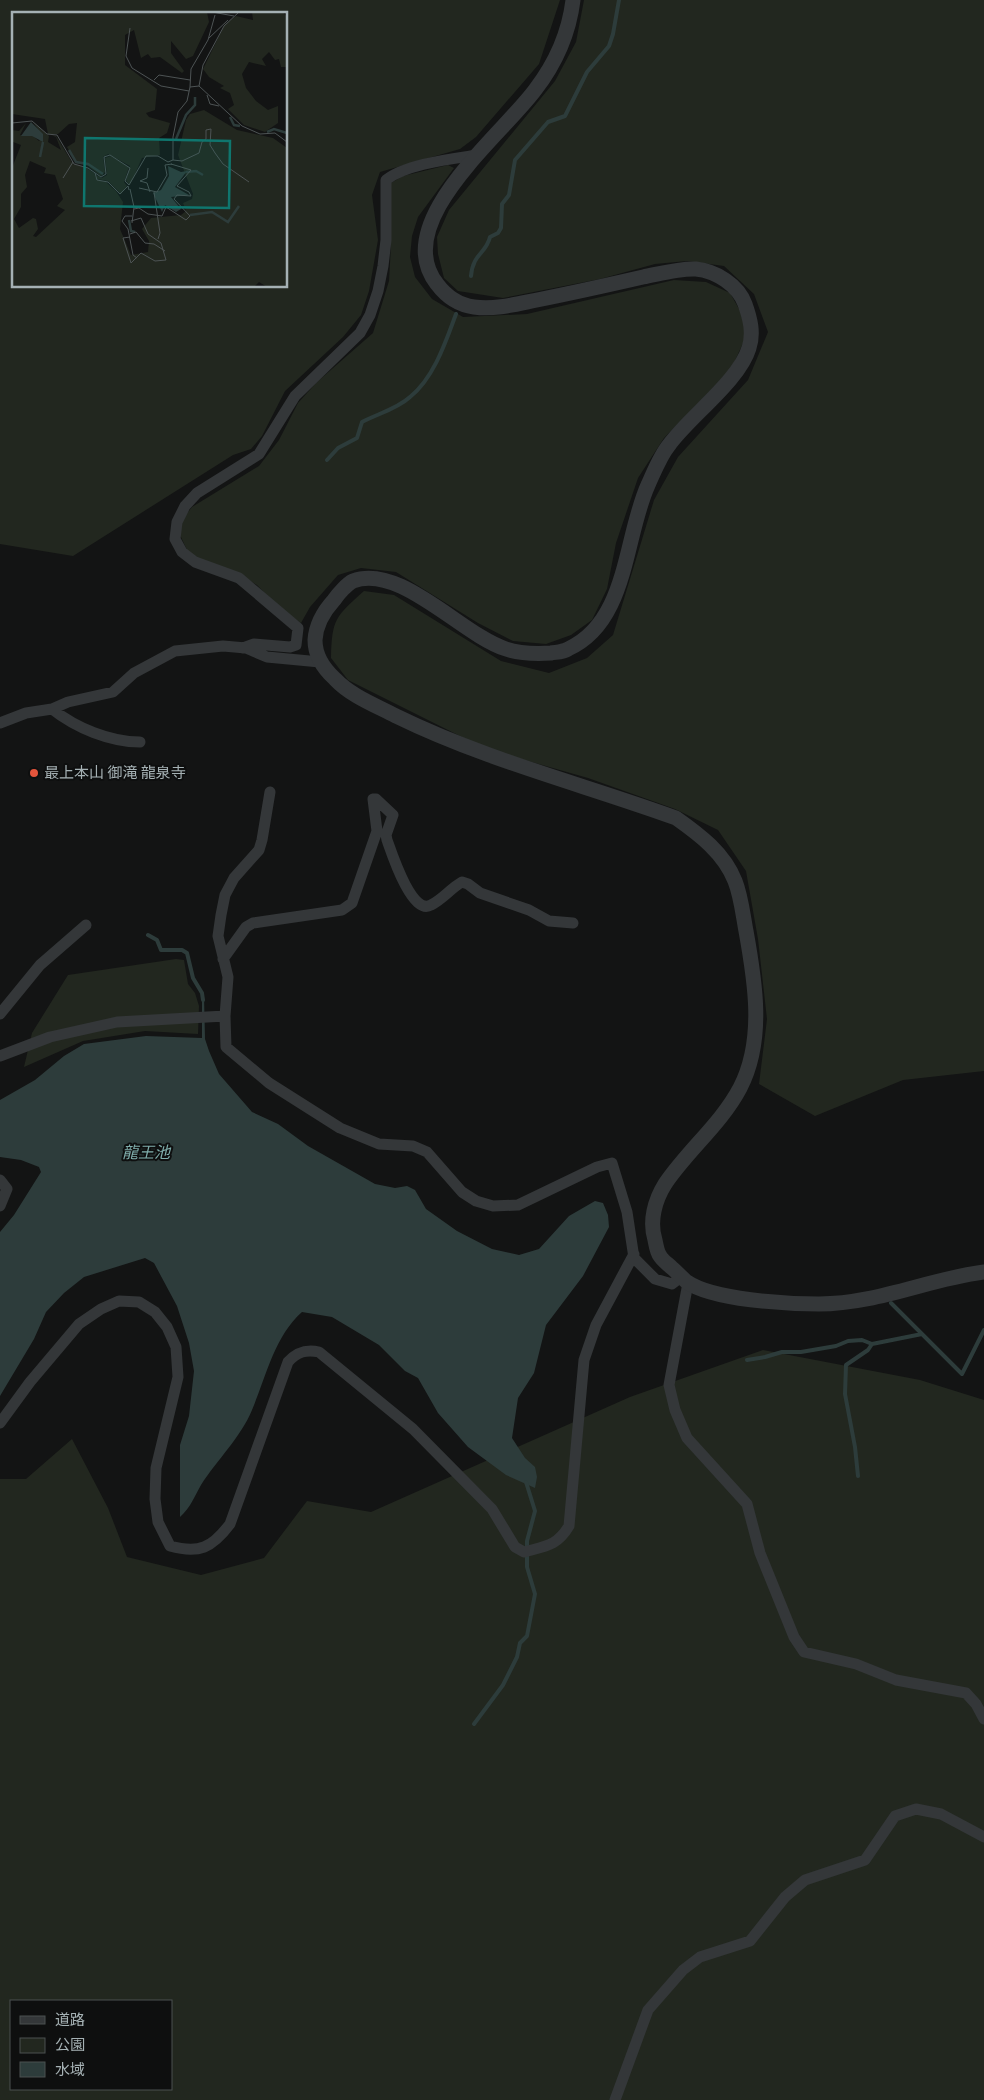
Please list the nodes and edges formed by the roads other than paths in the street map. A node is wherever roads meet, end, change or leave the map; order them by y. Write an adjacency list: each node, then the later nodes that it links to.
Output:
1 (573, 0): 2 (street)
2 (477, 155): 3 (street); 4 (street)
3 (243, 648): 4 (street); 5 (street)
4 (320, 662): 19 (street)
5 (52, 709): 6 (street); 7 (street)
6 (0, 723)
7 (140, 742)
8 (270, 792): 11 (street)
9 (573, 923): 11 (street)
10 (86, 925): 12 (street)
11 (223, 959): 13 (street)
12 (0, 1014)
13 (224, 1016): 14 (street); 17 (street)
14 (0, 1056)
15 (0, 1180): 16 (street)
16 (0, 1206)
17 (634, 1254): 19 (street); 20 (street)
18 (984, 1272): 19 (street)
19 (685, 1280): 21 (street)
20 (0, 1423)
21 (984, 1718)
22 (984, 1837): 23 (street)
23 (615, 2100)

